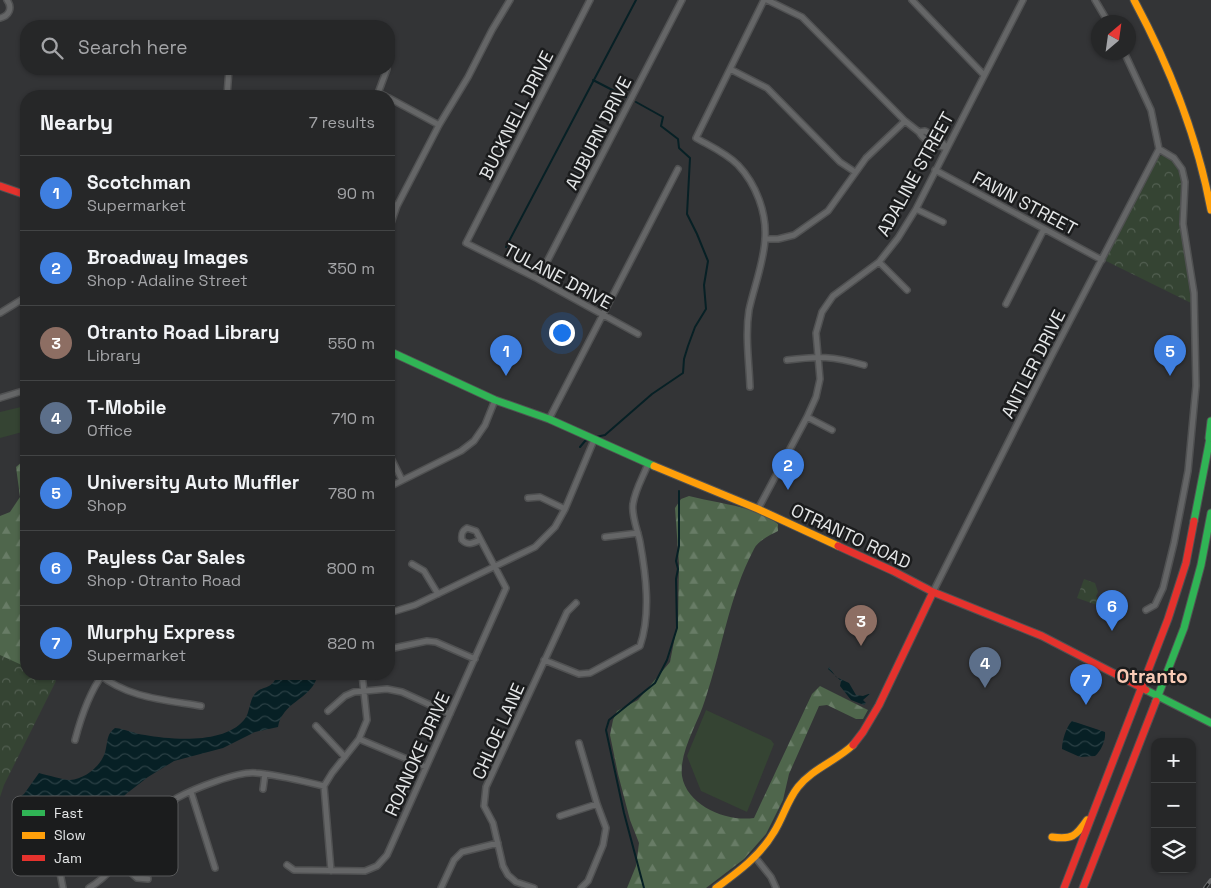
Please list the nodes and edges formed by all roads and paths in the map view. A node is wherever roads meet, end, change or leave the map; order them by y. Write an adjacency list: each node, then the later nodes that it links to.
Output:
1 (7, 0): 11 (street)
2 (510, 0): 21 (street)
3 (590, 0): 36 (street, BUCKNELL DRIVE)
4 (682, 0): 39 (street, AUBURN DRIVE)
5 (766, 0): 13 (street); 20 (street)
6 (912, 0): 16 (street)
7 (1023, 0): 16 (street, ADALINE STREET)
8 (1095, 0): 10 (street)
9 (1134, 0): 31 (main road)
10 (1104, 15)
11 (0, 18)
12 (1128, 60): 23 (street)
13 (730, 69): 26 (street); 35 (street)
14 (229, 75): 17 (street)
15 (385, 75): 18 (street)
16 (984, 75): 22 (street, ADALINE STREET)
17 (227, 90)
18 (379, 90)
19 (395, 101): 21 (street)
20 (904, 121): 22 (street); 26 (street)
21 (439, 125): 29 (street)
22 (947, 148): 25 (street, ADALINE STREET)
23 (1159, 149): 37 (street, ANTLER DRIVE); 79 (street)
24 (678, 169): 44 (street)
25 (935, 170): 30 (street, ADALINE STREET); 34 (street, FAWN STREET)
26 (855, 172): 35 (street)
27 (0, 186): 28 (main road)
28 (20, 193)
29 (397, 206): 32 (street)
30 (916, 209): 33 (street); 38 (street, ADALINE STREET)
31 (1211, 210)
32 (395, 212)
33 (943, 222)
34 (1044, 229): 37 (street, FAWN STREET); 42 (street)
35 (765, 239): 50 (street)
36 (466, 243): 39 (street, TULANE DRIVE)
37 (1102, 260): 76 (street, ANTLER DRIVE)
38 (879, 262): 40 (street); 47 (street, ADALINE STREET)
39 (538, 279): 44 (street, TULANE DRIVE)
40 (907, 290)
41 (20, 301): 43 (street)
42 (1006, 304)
43 (0, 313)
44 (603, 314): 45 (street, TULANE DRIVE); 55 (street)
45 (638, 334)
46 (395, 354): 53 (main road, OTRANTO ROAD)
47 (819, 356): 48 (street); 49 (street); 54 (street, ADALINE STREET)
48 (786, 360)
49 (864, 365)
50 (750, 387)
51 (20, 392): 52 (street)
52 (0, 398)
53 (495, 400): 55 (main road, OTRANTO ROAD); 63 (street)
54 (807, 417): 57 (street); 67 (street, ADALINE STREET)
55 (549, 419): 59 (main road, OTRANTO ROAD)
56 (1211, 421): 60 (main road)
57 (832, 430)
58 (1211, 433): 60 (main road)
59 (594, 440): 61 (main road, OTRANTO ROAD); 66 (street)
60 (1208, 448): 87 (main road)
61 (648, 464): 67 (main road, OTRANTO ROAD); 69 (street)
62 (395, 466): 63 (street)
63 (402, 480): 64 (street)
64 (395, 484)
65 (528, 498): 66 (street)
66 (565, 509): 74 (street)
67 (758, 509): 76 (main road, OTRANTO ROAD)
68 (1211, 513): 75 (main road)
69 (638, 533): 70 (street); 83 (street)
70 (606, 537)
71 (480, 540): 74 (street, ROANOKE DRIVE)
72 (1211, 545): 75 (main road)
73 (412, 564): 77 (street)
74 (496, 567): 77 (street); 82 (street, ROANOKE DRIVE)
75 (1194, 591): 89 (main road)
76 (933, 592): 87 (main road, OTRANTO ROAD); 110 (main road)
77 (438, 594): 80 (street)
78 (576, 603): 83 (street, CHLOE LANE)
79 (1146, 610)
80 (395, 611)
81 (395, 648): 82 (street)
82 (475, 659): 92 (street, ROANOKE DRIVE)
83 (544, 660): 109 (street, CHLOE LANE)
84 (97, 680): 96 (street)
85 (109, 680): 90 (street)
86 (363, 680): 88 (street)
87 (1142, 688): 89 (main road, OTRANTO ROAD); 106 (main road)
88 (365, 692): 91 (street); 92 (street); 95 (street)
89 (1158, 697): 93 (main road, OTRANTO ROAD); 124 (main road)
90 (201, 706)
91 (328, 711)
92 (450, 714): 99 (street, ROANOKE DRIVE)
93 (1211, 723)
94 (316, 726): 98 (street)
95 (359, 739): 98 (street); 99 (street)
96 (75, 740)
97 (579, 743): 105 (street)
98 (345, 756): 101 (street)
99 (426, 767): 113 (street, ROANOKE DRIVE)
100 (265, 774): 101 (street); 102 (street); 103 (street)
101 (324, 786): 113 (street)
102 (263, 789)
103 (191, 792): 104 (street); 112 (street)
104 (178, 798)
105 (597, 804): 107 (street); 120 (street)
106 (1095, 810): 108 (main road); 123 (main road)
107 (560, 816)
108 (1052, 837)
109 (498, 843): 118 (street); 119 (street, CHLOE LANE)
110 (756, 857): 121 (main road); 122 (street)
111 (287, 865): 113 (street, ROANOKE DRIVE)
112 (215, 868)
113 (331, 871)
114 (104, 876): 117 (street)
115 (135, 876): 116 (street)
116 (148, 879)
117 (89, 888)
118 (441, 888)
119 (534, 888)
120 (581, 888)
121 (716, 888)
122 (776, 888)
123 (1064, 888)
124 (1083, 888)

